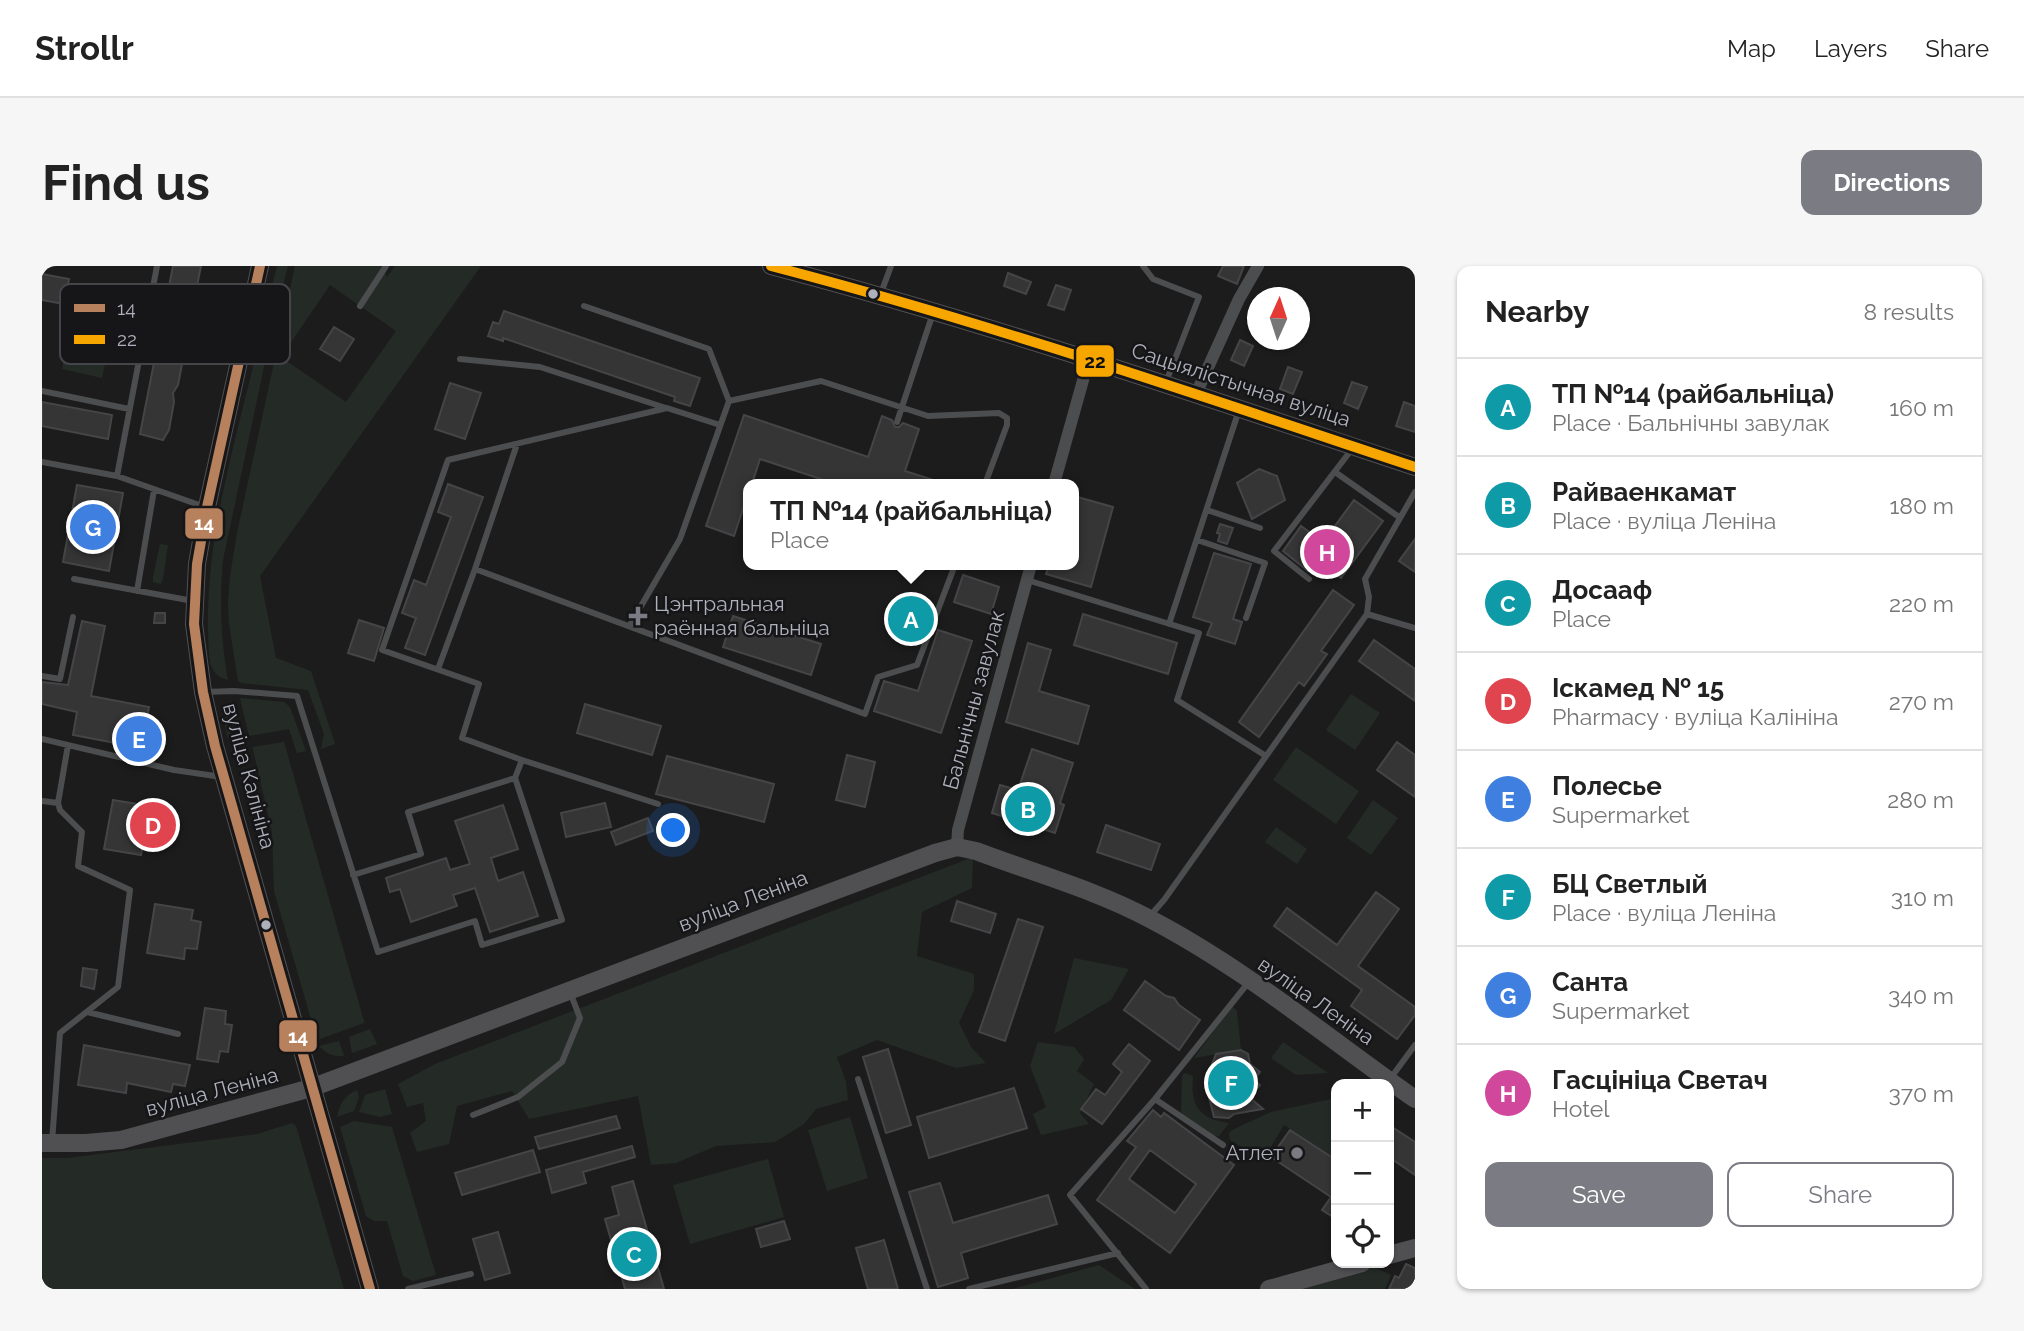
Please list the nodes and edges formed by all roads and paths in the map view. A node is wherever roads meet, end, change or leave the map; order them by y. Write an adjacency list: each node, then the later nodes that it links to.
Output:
1 (157, 266): 8 (lane)
2 (260, 266): 9 (main road, вуліца Калініна)
3 (386, 266): 11 (lane)
4 (771, 266): 10 (main road, Сацыялістычная вуліца)
5 (891, 266): 10 (lane)
6 (1143, 266): 18 (lane)
7 (1258, 266): 20 (street)
8 (154, 284)
9 (256, 284)
10 (881, 295): 13 (main road, Сацыялістычная вуліца)
11 (360, 306)
12 (584, 306): 21 (lane)
13 (934, 311): 15 (main road, Сацыялістычная вуліца); 22 (lane)
14 (460, 359): 23 (lane)
15 (1089, 359): 18 (main road, Сацыялістычная вуліца); 35 (street)
16 (138, 364): 25 (lane)
17 (238, 364): 38 (main road, вуліца Калініна)
18 (1165, 384): 20 (main road, Сацыялістычная вуліца)
19 (42, 391): 25 (lane)
20 (1196, 394): 24 (main road, Сацыялістычная вуліца)
21 (729, 401): 22 (lane); 27 (lane)
22 (902, 407): 26 (lane); 34 (lane)
23 (667, 408): 27 (lane); 28 (lane)
24 (1240, 408): 29 (main road, Сацыялістычная вуліца); 39 (lane)
25 (130, 409): 33 (lane)
26 (897, 422)
27 (720, 425): 57 (lane)
28 (517, 444): 45 (lane); 59 (lane)
29 (1354, 447): 31 (main road, Сацыялістычная вуліца); 32 (lane)
30 (42, 462): 33 (lane)
31 (1415, 467)
32 (1335, 472): 40 (lane); 43 (lane)
33 (117, 476): 36 (lane)
34 (987, 479)
35 (1055, 479)
36 (154, 490): 38 (lane); 51 (lane)
37 (1415, 492): 40 (lane)
38 (207, 507): 52 (main road, вуліца Калініна)
39 (1207, 510): 41 (lane); 42 (lane)
40 (1399, 517): 53 (lane)
41 (1260, 528)
42 (1197, 540): 44 (lane); 56 (lane)
43 (1274, 551): 44 (lane); 49 (lane)
44 (1265, 563): 55 (lane)
45 (475, 569): 57 (lane); 59 (lane)
46 (953, 570): 57 (lane)
47 (1030, 570): 50 (street, Бальнічны завулак)
48 (74, 579): 51 (lane)
49 (1309, 579)
50 (1027, 580): 56 (lane); 71 (street, Бальнічны завулак)
51 (137, 591): 52 (lane)
52 (195, 602): 61 (main road, вуліца Калініна)
53 (1367, 614): 58 (lane); 64 (lane)
54 (73, 617): 60 (lane)
55 (1246, 618)
56 (1169, 624): 64 (lane)
57 (630, 625)
58 (1415, 628)
59 (438, 669): 65 (lane)
60 (42, 676)
61 (203, 692): 66 (main road, вуліца Калініна); 72 (lane)
62 (42, 739): 63 (lane)
63 (68, 745): 66 (lane); 69 (lane)
64 (1266, 757): 73 (lane)
65 (522, 760): 67 (lane); 70 (lane)
66 (224, 777): 83 (main road, вуліца Калініна)
67 (515, 778): 72 (lane); 72 (lane)
68 (42, 801): 69 (lane)
69 (58, 803): 76 (lane)
70 (658, 804)
71 (957, 847): 73 (main road, вуліца Леніна); 75 (main road, вуліца Леніна)
72 (353, 875)
73 (1148, 918): 74 (main road, вуліца Леніна)
74 (1250, 981): 80 (main road, вуліца Леніна); 84 (lane)
75 (569, 990): 83 (main road, вуліца Леніна); 86 (lane)
76 (87, 1012): 77 (lane); 87 (lane)
77 (178, 1034)
78 (1415, 1045): 81 (lane)
79 (858, 1079): 96 (lane)
80 (1388, 1079)
81 (1390, 1079)
82 (1394, 1084): 85 (main road, вуліца Леніна)
83 (311, 1088): 87 (main road, вуліца Леніна); 94 (main road, вуліца Калініна)
84 (1155, 1099): 88 (lane); 90 (lane)
85 (1415, 1099)
86 (473, 1115)
87 (47, 1143)
88 (1223, 1145)
89 (1415, 1248): 91 (main road)
90 (1118, 1253): 97 (lane); 98 (lane)
91 (1394, 1254)
92 (1344, 1268): 99 (main road)
93 (471, 1274): 95 (lane)
94 (370, 1289)
95 (408, 1289)
96 (927, 1289)
97 (970, 1289)
98 (1146, 1289)
99 (1269, 1289)

